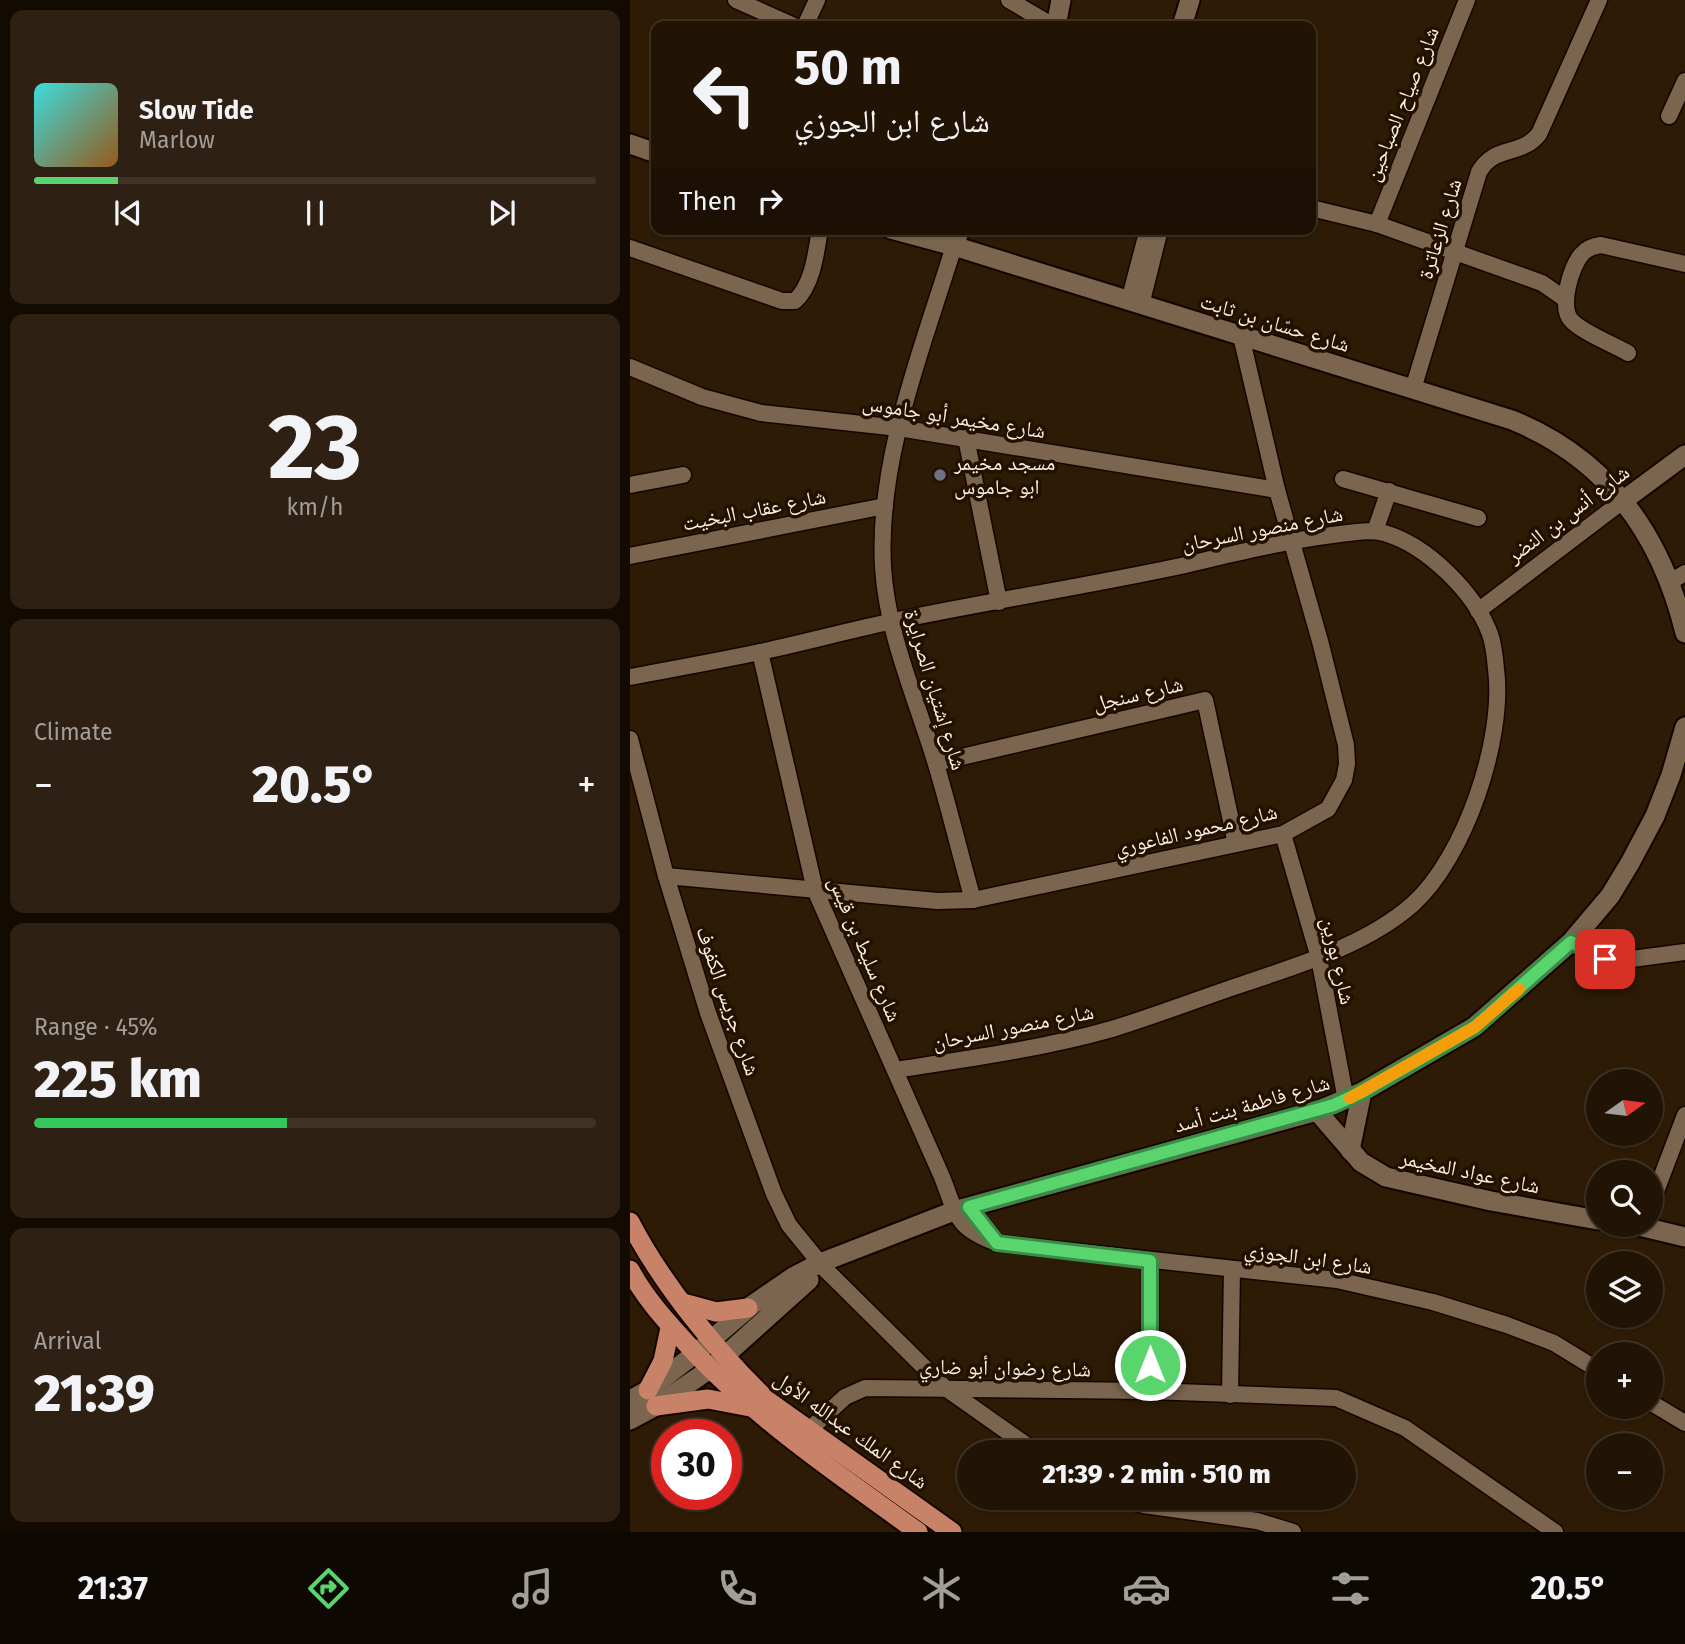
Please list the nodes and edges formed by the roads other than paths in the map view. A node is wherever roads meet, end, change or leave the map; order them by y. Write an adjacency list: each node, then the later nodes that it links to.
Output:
1 (736, 0): 9 (street)
2 (817, 0): 10 (street)
3 (1009, 0): 11 (street)
4 (1061, 0): 12 (street)
5 (1072, 0): 13 (street)
6 (1190, 0): 14 (street)
7 (1467, 0): 20 (street, شارع صياح الصباحين)
8 (1599, 0): 27 (street, شارع الزعاترة)
9 (783, 21)
10 (807, 21)
11 (1045, 21)
12 (1055, 21)
13 (1069, 21)
14 (1184, 21)
15 (1683, 91): 16 (street)
16 (1669, 116)
17 (630, 144): 18 (street)
18 (651, 151)
19 (1316, 209): 20 (street)
20 (1377, 224): 27 (street)
21 (819, 235): 26 (street)
22 (935, 235): 25 (street, شارع حسّان بن ثابت)
23 (1147, 235): 32 (street)
24 (1158, 235): 32 (street)
25 (957, 238): 32 (street, شارع حسّان بن ثابت); 37 (street, شارع إشتيان الصرايرة)
26 (630, 248)
27 (1455, 253): 30 (street); 36 (street, شارع الزعاترة)
28 (1685, 264): 29 (street)
29 (1572, 276): 30 (street); 31 (street)
30 (1542, 283): 31 (street)
31 (1565, 299): 34 (street)
32 (1135, 303): 33 (street, شارع حسّان بن ثابت)
33 (1241, 336): 36 (street, شارع حسّان بن ثابت); 43 (street, شارع محمود الفاعوري)
34 (1628, 353)
35 (630, 367): 37 (street, شارع مخيمر أبو جاموس)
36 (1413, 389): 45 (street, شارع حسّان بن ثابت)
37 (900, 428): 38 (street, شارع مخيمر أبو جاموس); 46 (street, شارع إشتيان الصرايرة)
38 (966, 439): 43 (street, شارع مخيمر أبو جاموس); 52 (street)
39 (1685, 455): 45 (street, شارع أنس بن النضر)
40 (683, 475): 42 (street)
41 (1343, 479): 44 (street)
42 (630, 485)
43 (1277, 490): 49 (street, شارع محمود الفاعوري)
44 (1389, 491): 47 (street); 48 (street)
45 (1624, 500): 51 (street); 53 (street, شارع أنس بن النضر)
46 (885, 506): 50 (street, شارع عقاب البخيت); 54 (street, شارع إشتيان الصرايرة)
47 (1478, 518)
48 (1375, 531): 49 (street, شارع منصور السرحان); 53 (street, شارع منصور السرحان)
49 (1291, 540): 52 (street, شارع منصور السرحان); 61 (street, شارع محمود الفاعوري)
50 (630, 555)
51 (1678, 577): 55 (street)
52 (999, 602): 54 (street, شارع منصور السرحان)
53 (1479, 611): 68 (street, شارع منصور السرحان)
54 (891, 622): 56 (street, شارع منصور السرحان); 60 (street, شارع إشتيان الصرايرة)
55 (1685, 633)
56 (760, 652): 57 (street, شارع منصور السرحان); 64 (street, شارع سليط بن قيس)
57 (630, 677)
58 (1685, 727): 66 (street, شارع فاطمة بنت أسد)
59 (630, 739): 63 (street, شارع جريس الكفوف)
60 (936, 763): 62 (street, شارع سنجل); 65 (street, شارع إشتيان الصرايرة)
61 (1283, 834): 62 (street, شارع محمود الفاعوري); 68 (street, شارع بورين)
62 (1236, 844): 65 (street, شارع محمود الفاعوري)
63 (666, 876): 64 (street, شارع محمود الفاعوري); 81 (street, شارع جريس الكفوف)
64 (815, 890): 65 (street, شارع محمود الفاعوري); 69 (street, شارع سليط بن قيس)
65 (973, 900)
66 (1571, 942): 67 (street); 70 (street, شارع فاطمة بنت أسد)
67 (1685, 951)
68 (1319, 958): 69 (street, شارع منصور السرحان); 70 (street, شارع بورين)
69 (895, 1070): 75 (street, شارع سليط بن قيس)
70 (1354, 1096): 71 (street, شارع فاطمة بنت أسد); 73 (street)
71 (1317, 1111): 73 (street, شارع عواد المخيمر); 75 (street, شارع فاطمة بنت أسد)
72 (1685, 1115): 74 (street)
73 (1350, 1150): 76 (street, شارع عواد المخيمر)
74 (1663, 1173)
75 (962, 1209): 80 (street, شارع ابن الجوزي); 81 (street, شارع فاطمة بنت أسد)
76 (1586, 1218)
77 (630, 1222): 84 (main road, شارع الملك عبدالله الأول)
78 (1663, 1231): 79 (street)
79 (1685, 1237)
80 (1150, 1261): 82 (street, شارع ابن الجوزي); 93 (street)
81 (826, 1263): 85 (street, شارع فاطمة بنت أسد); 89 (street, شارع فاطمة بنت أسد); 92 (street, شارع جريس الكفوف)
82 (1232, 1269): 90 (street, شارع ابن الجوزي); 94 (street)
83 (630, 1270): 86 (main road, شارع الملك عبدالله الأول)
84 (683, 1303): 85 (main road); 87 (main road, شارع الملك عبدالله الأول)
85 (748, 1308): 87 (street, شارع فاطمة بنت أسد)
86 (670, 1328): 88 (main road, شارع الملك عبدالله الأول); 95 (main road)
87 (711, 1339): 88 (street, شارع فاطمة بنت أسد); 89 (main road, شارع الملك عبدالله الأول)
88 (696, 1353): 91 (main road, شارع الملك عبدالله الأول); 95 (street, شارع فاطمة بنت أسد)
89 (726, 1355): 91 (street, شارع فاطمة بنت أسد); 101 (main road, شارع الملك عبدالله الأول)
90 (1586, 1363)
91 (710, 1369): 95 (street, شارع فاطمة بنت أسد); 97 (main road, شارع الملك عبدالله الأول)
92 (943, 1387): 93 (street, شارع رضوان أبو ضاري); 101 (street, شارع رضوان أبو ضاري); 102 (street, شارع جريس الكفوف)
93 (1150, 1391): 94 (street, شارع رضوان أبو ضاري)
94 (1230, 1395): 108 (street, شارع رضوان أبو ضاري)
95 (652, 1398): 96 (street); 97 (main road); 99 (street)
96 (630, 1400)
97 (750, 1407): 104 (main road, شارع الملك عبدالله الأول)
98 (1663, 1410): 100 (street)
99 (630, 1420)
100 (1685, 1423)
101 (809, 1430): 106 (main road, شارع الملك عبدالله الأول)
102 (1019, 1440)
103 (1179, 1510): 107 (street)
104 (895, 1524): 105 (main road, شارع الملك عبدالله الأول)
105 (918, 1532)
106 (953, 1532)
107 (1293, 1532)
108 (1555, 1532)

